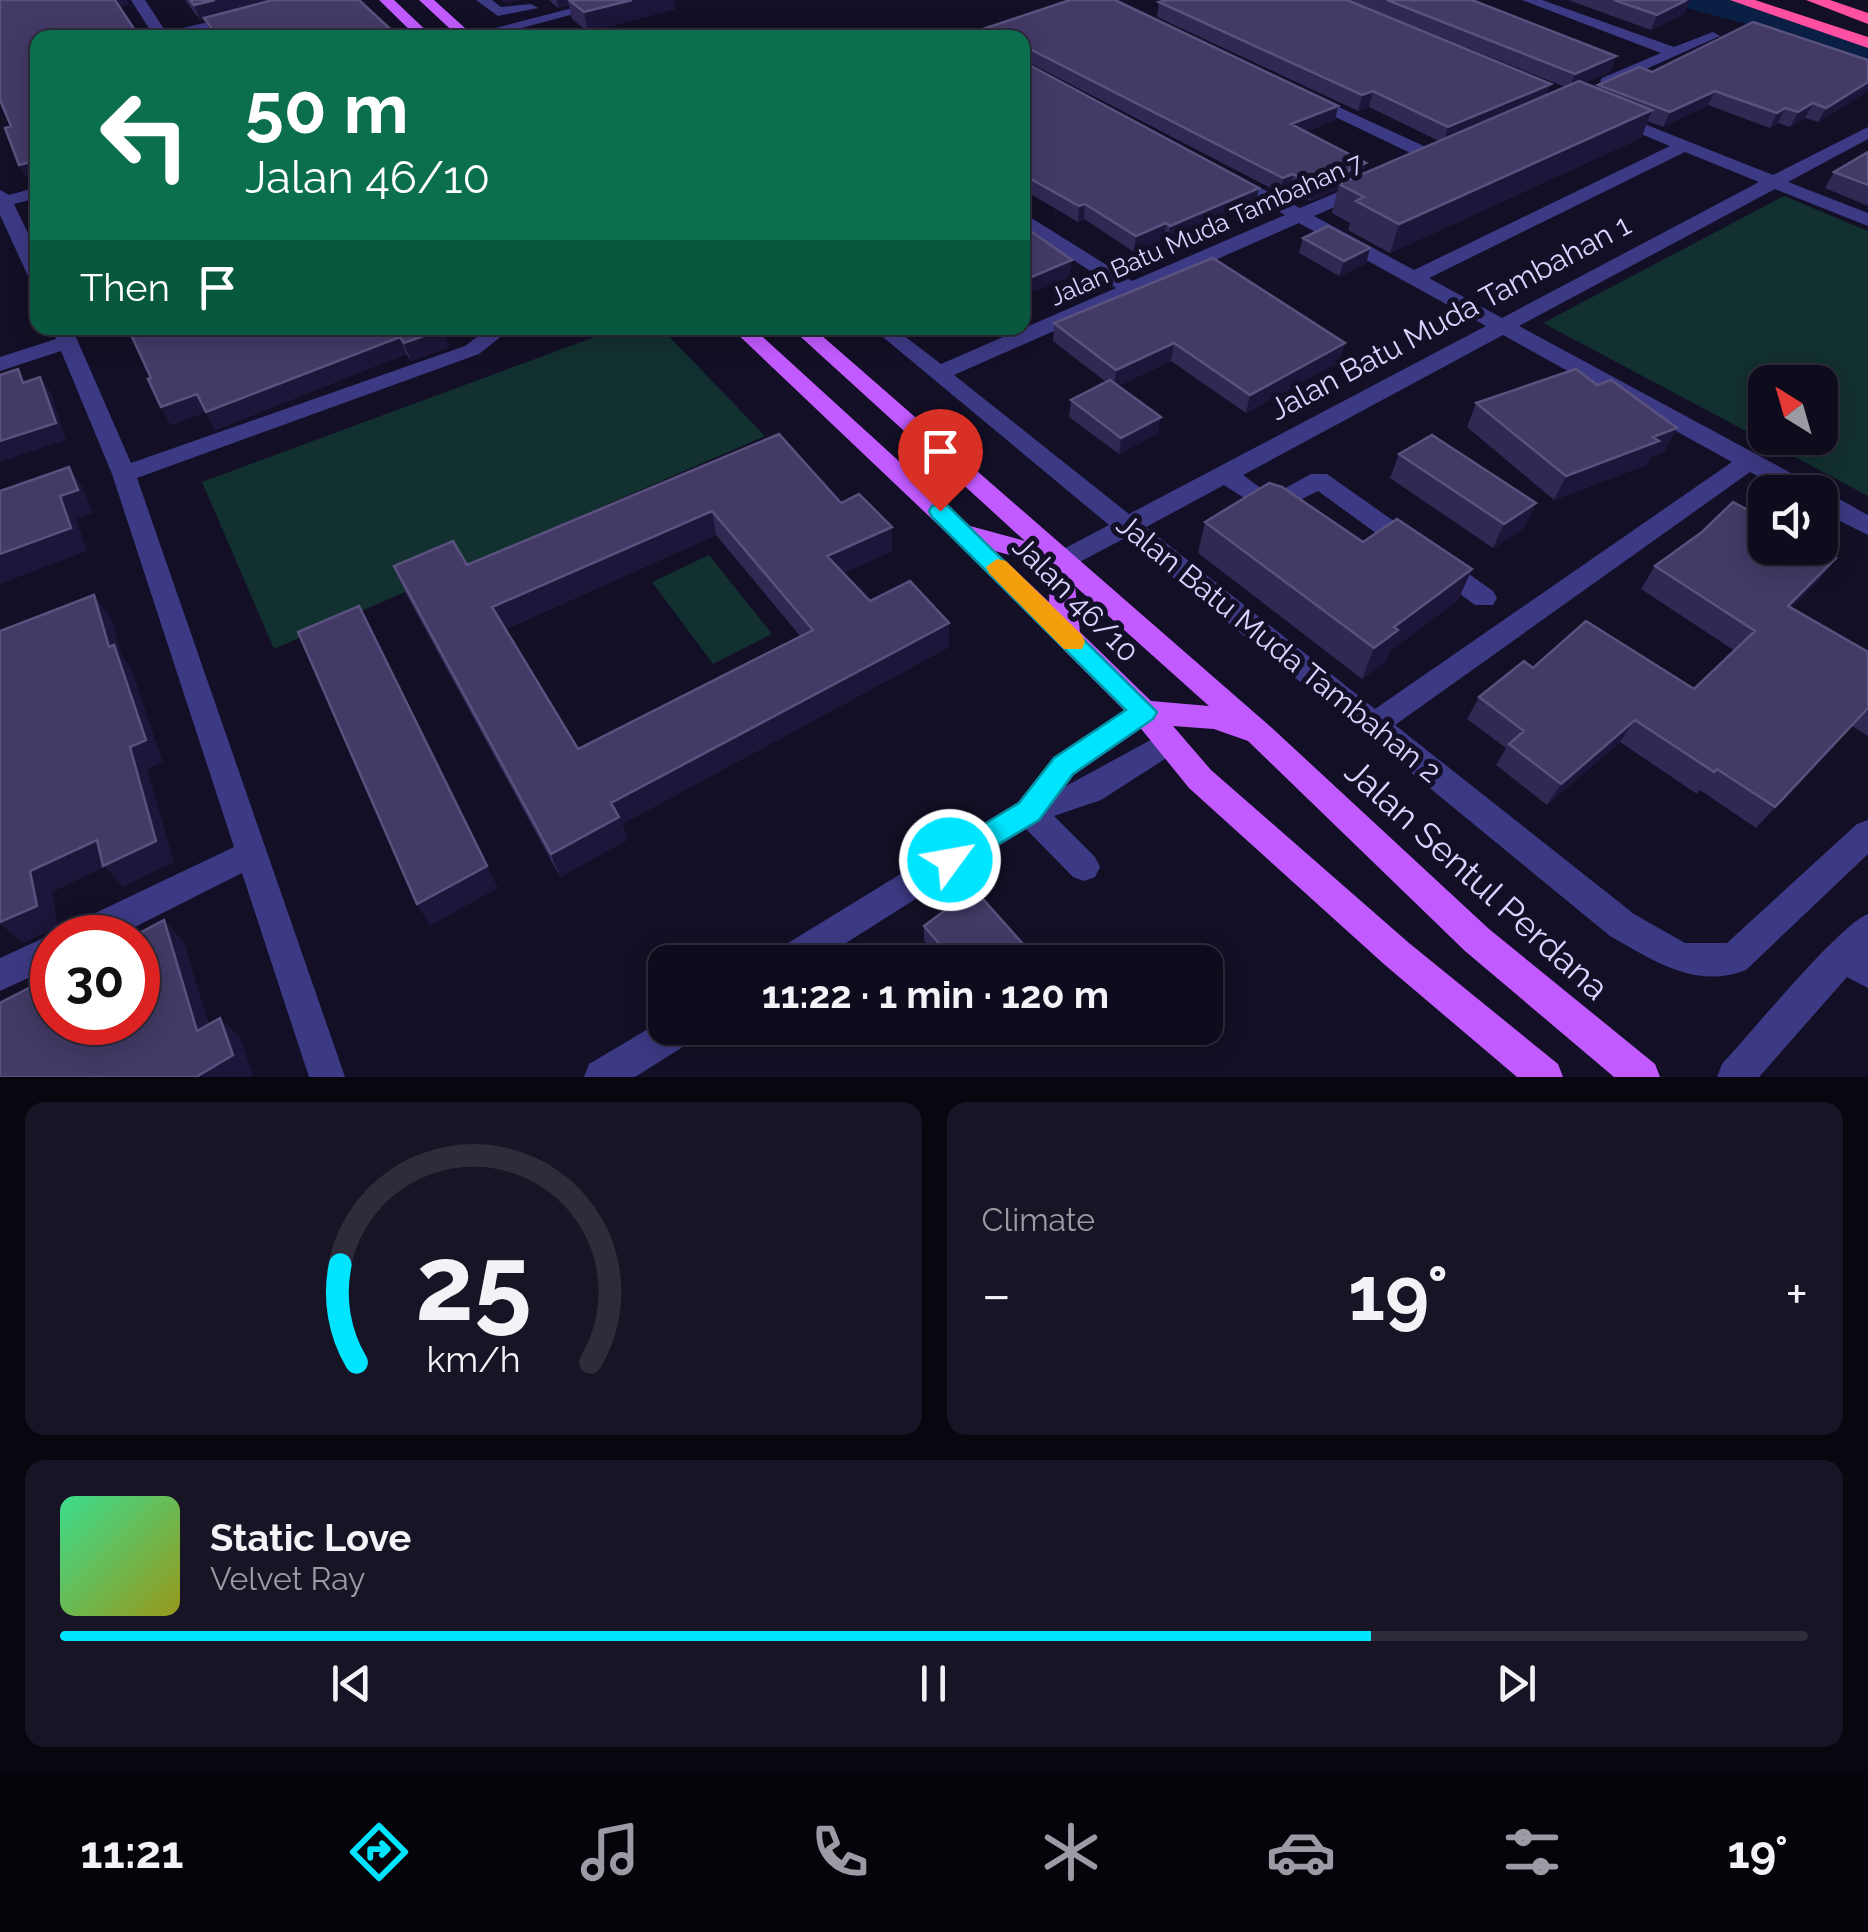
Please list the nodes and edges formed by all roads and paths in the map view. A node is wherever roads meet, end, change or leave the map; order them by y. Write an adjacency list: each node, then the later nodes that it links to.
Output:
1 (138, 0): 14 (street)
2 (386, 0): 16 (main road)
3 (426, 0): 17 (main road)
4 (483, 0): 5 (street)
5 (566, 0)
6 (620, 0): 18 (street)
7 (1530, 0): 21 (street)
8 (1738, 0): 20 (highway)
9 (1814, 0): 13 (highway)
10 (1860, 0): 11 (highway)
11 (1868, 2)
12 (266, 13): 15 (street)
13 (1868, 19)
14 (158, 30)
15 (193, 30)
16 (419, 30)
17 (461, 30)
18 (498, 30)
19 (1712, 36): 21 (street)
20 (1868, 42)
21 (1674, 52): 23 (street)
22 (1294, 91): 27 (street)
23 (1586, 91)
24 (1602, 112): 26 (street)
25 (1868, 132): 30 (street, Jalan Batu Muda Tambahan 1)
26 (1684, 146): 30 (street); 37 (street)
27 (1433, 157)
28 (1213, 168): 33 (street)
29 (1383, 179): 33 (street, Jalan Batu Muda Tambahan 7)
30 (1774, 182): 34 (street); 39 (street, Jalan Batu Muda Tambahan 1)
31 (30, 193): 32 (street)
32 (1, 198): 36 (street)
33 (1299, 216): 37 (street); 38 (street, Jalan Batu Muda Tambahan 7)
34 (1868, 220)
35 (1030, 222): 38 (street)
36 (30, 259)
37 (1413, 278): 39 (street)
38 (1130, 289): 40 (street, Jalan Batu Muda Tambahan 7)
39 (1502, 326): 49 (street); 51 (street, Jalan Batu Muda Tambahan 1)
40 (1030, 332)
41 (66, 335): 47 (street); 50 (street)
42 (493, 335): 50 (street)
43 (750, 335): 56 (main road, Jalan 46/10)
44 (809, 335): 57 (main road, Jalan 46/10)
45 (891, 335): 48 (street, Jalan Batu Muda Tambahan 2)
46 (1024, 335): 48 (street, Jalan Batu Muda Tambahan 7)
47 (0, 364)
48 (939, 372): 54 (street, Jalan Batu Muda Tambahan 2)
49 (1749, 461): 52 (street); 62 (street)
50 (124, 474): 67 (street)
51 (1225, 474): 54 (street, Jalan Batu Muda Tambahan 1); 58 (street)
52 (1775, 475)
53 (1838, 510): 55 (street)
54 (1128, 525): 57 (street, Jalan Batu Muda Tambahan 1); 62 (street, Jalan Batu Muda Tambahan 2)
55 (1868, 526)
56 (962, 532): 57 (main road); 59 (main road, Jalan 46/10)
57 (1062, 560): 59 (main road); 60 (main road, Jalan 46/10)
58 (1484, 598)
59 (1068, 636): 61 (main road, Jalan 46/10)
60 (1171, 655): 63 (main road); 64 (main road, Jalan 46/10)
61 (1144, 712): 63 (main road, Jalan 46/10); 65 (street)
62 (1374, 725): 66 (street, Jalan Batu Muda Tambahan 2)
63 (1174, 728): 64 (main road); 65 (street); 78 (main road)
64 (1262, 736): 79 (main road, Jalan Sentul Perdana)
65 (1029, 812): 68 (street); 71 (street)
66 (1868, 834)
67 (254, 852): 69 (street); 76 (street)
68 (1084, 868)
69 (125, 915)
70 (1868, 929): 73 (street)
71 (814, 945)
72 (30, 961): 74 (street)
73 (1855, 964): 80 (street)
74 (0, 975)
75 (654, 1045): 77 (street)
76 (328, 1077)
77 (602, 1077)
78 (1544, 1077)
79 (1642, 1077)
80 (1735, 1077)

